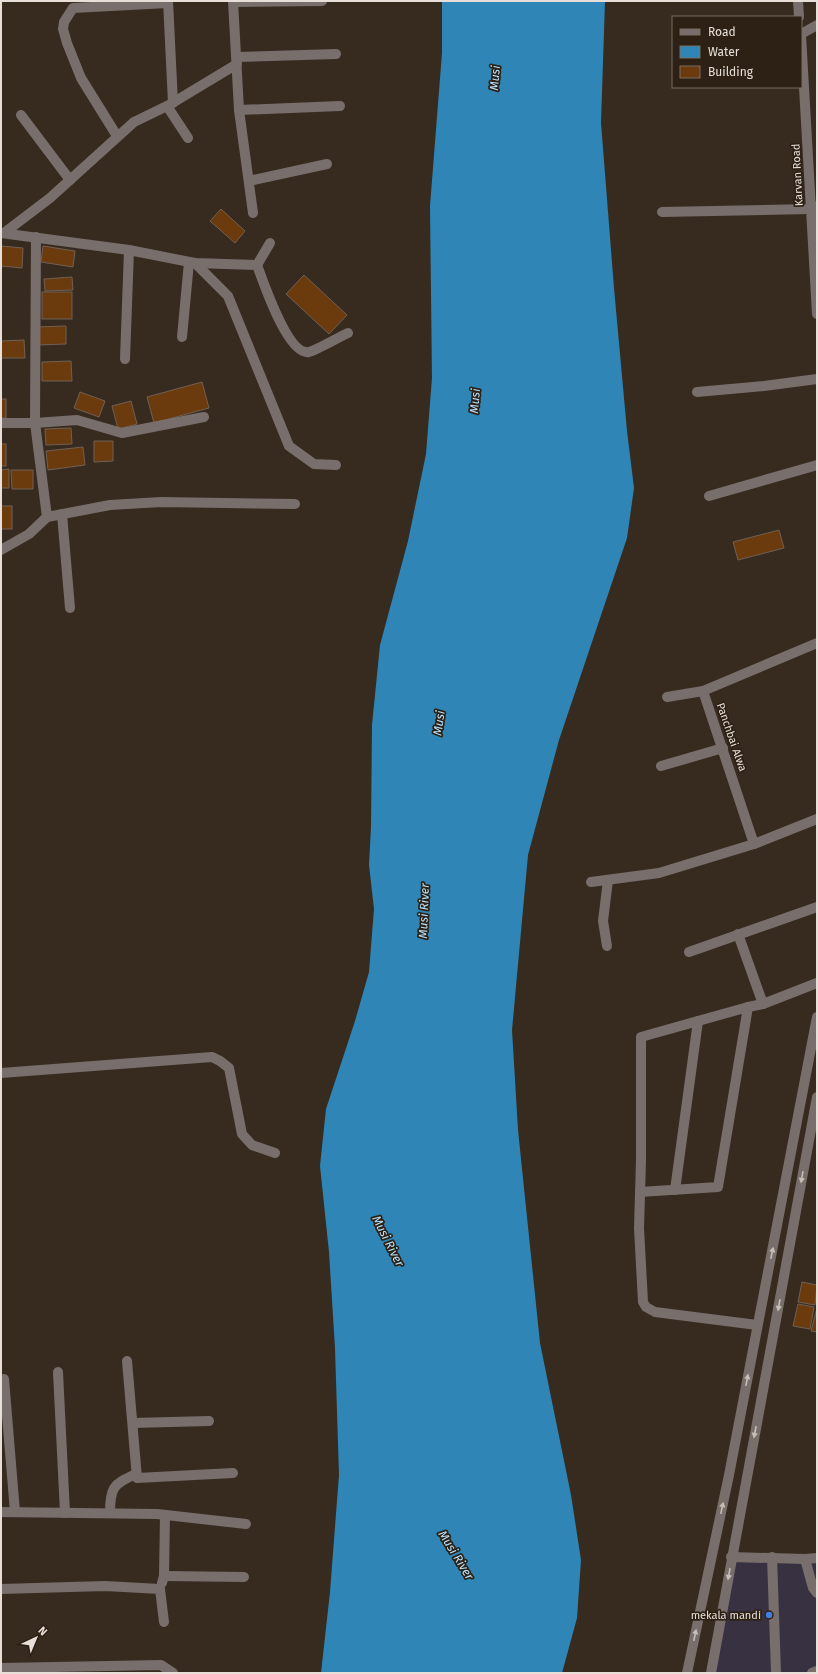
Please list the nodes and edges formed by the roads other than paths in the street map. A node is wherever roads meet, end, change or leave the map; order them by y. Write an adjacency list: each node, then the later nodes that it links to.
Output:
1 (233, 1): 2 (street); 10 (street)
2 (322, 1)
3 (798, 1): 5 (street)
4 (168, 2): 11 (street); 15 (street)
5 (799, 16)
6 (817, 25): 7 (street)
7 (802, 34)
8 (802, 48): 20 (street, Karvan Road)
9 (336, 54): 10 (street)
10 (237, 61): 11 (street); 13 (street)
11 (170, 104): 15 (street); 16 (street)
12 (340, 106): 13 (street)
13 (239, 110): 19 (street)
14 (21, 115): 18 (street)
15 (117, 136): 18 (street)
16 (188, 138)
17 (326, 164): 19 (street)
18 (70, 180): 23 (street)
19 (249, 180): 22 (street)
20 (814, 208): 21 (street); 29 (street, Karvan Road)
21 (662, 212)
22 (253, 213)
23 (3, 233): 24 (street)
24 (36, 237): 26 (street); 37 (street)
25 (270, 243): 28 (street)
26 (128, 250): 27 (street); 32 (street)
27 (192, 263): 28 (street); 31 (street); 38 (street)
28 (257, 266): 30 (street)
29 (817, 314)
30 (348, 333)
31 (182, 338)
32 (125, 359)
33 (817, 379): 34 (street)
34 (697, 392)
35 (204, 417): 37 (street)
36 (1, 423): 37 (street)
37 (35, 423): 43 (street)
38 (336, 465)
39 (817, 465): 40 (street)
40 (709, 496)
41 (295, 504): 42 (street)
42 (62, 514): 43 (street); 45 (street)
43 (47, 517): 44 (street)
44 (1, 550)
45 (70, 608)
46 (817, 643): 47 (street)
47 (704, 692): 48 (street); 49 (street, Panchbai Alwa)
48 (667, 697)
49 (722, 748): 50 (street); 52 (street, Panchbai Alwa)
50 (662, 766)
51 (817, 819): 52 (street)
52 (754, 844): 53 (street)
53 (608, 880): 54 (street); 57 (street)
54 (591, 882)
55 (817, 907): 56 (street)
56 (738, 934): 58 (street); 60 (street)
57 (607, 946)
58 (689, 952)
59 (817, 983): 60 (street)
60 (763, 1004): 61 (street)
61 (748, 1007): 63 (street); 69 (street)
62 (817, 1018): 71 (street, one-way to 62)
63 (698, 1021): 69 (street); 70 (street)
64 (1, 1073): 66 (street)
65 (817, 1097): 68 (street)
66 (275, 1153)
67 (817, 1153): 68 (street)
68 (806, 1156): 85 (street, one-way to 85)
69 (675, 1190): 70 (street)
70 (640, 1192): 71 (street)
71 (757, 1325): 98 (street, one-way to 71)
72 (127, 1361): 76 (street)
73 (58, 1372): 81 (street)
74 (4, 1379): 80 (street)
75 (210, 1422): 76 (street)
76 (133, 1423): 78 (street)
77 (233, 1473): 78 (street)
78 (136, 1474): 82 (street)
79 (1, 1512): 80 (street)
80 (15, 1512): 81 (street)
81 (65, 1512): 82 (street)
82 (110, 1513): 83 (street)
83 (165, 1515): 84 (street); 89 (street)
84 (246, 1524)
85 (732, 1557): 86 (street); 99 (street, one-way to 99)
86 (772, 1558): 88 (street); 100 (street)
87 (817, 1558): 88 (street)
88 (806, 1559): 93 (street)
89 (164, 1576): 90 (street); 92 (street)
90 (244, 1577)
91 (1, 1589): 92 (street)
92 (160, 1589): 94 (street)
93 (817, 1593)
94 (164, 1622)
95 (1, 1668): 97 (street)
96 (817, 1670): 101 (street)
97 (173, 1673)
98 (687, 1673)
99 (711, 1673)
100 (776, 1673)
101 (812, 1673)

